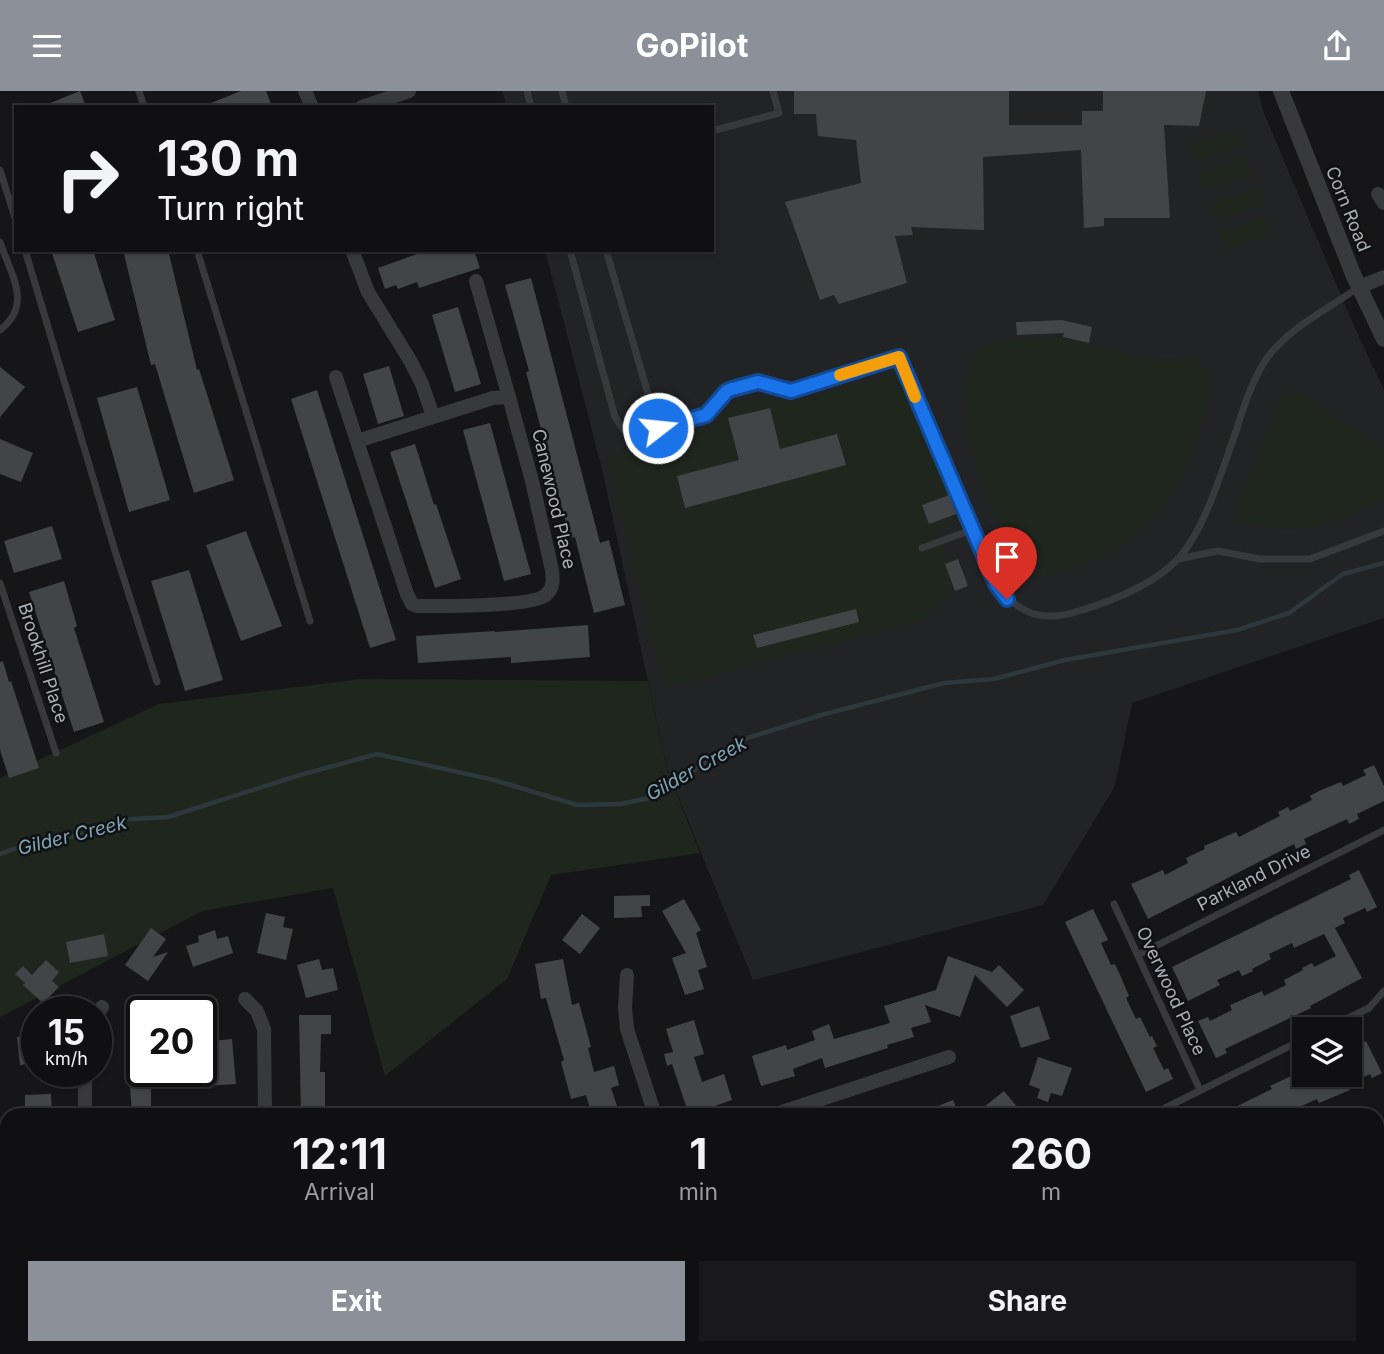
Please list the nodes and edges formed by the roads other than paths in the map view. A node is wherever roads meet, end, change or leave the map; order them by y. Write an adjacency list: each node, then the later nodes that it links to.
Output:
1 (409, 91): 4 (street)
2 (773, 91): 5 (lane)
3 (1281, 91): 16 (street, Corn Road)
4 (368, 105)
5 (714, 130)
6 (0, 170): 7 (lane)
7 (14, 215)
8 (0, 242): 17 (lane)
9 (25, 252): 30 (lane)
10 (198, 252): 29 (lane)
11 (353, 252): 21 (street)
12 (571, 252): 22 (lane)
13 (607, 252): 22 (lane)
14 (1384, 277): 16 (street)
15 (476, 281): 20 (street, Canewood Place)
16 (1359, 287): 18 (street, Corn Road); 27 (lane)
17 (0, 330)
18 (1384, 338)
19 (336, 377): 23 (street, Canewood Place)
20 (509, 397): 21 (street); 23 (street, Canewood Place)
21 (433, 416): 23 (street)
22 (658, 428): 24 (lane)
23 (357, 441)
24 (974, 529): 26 (lane); 27 (lane)
25 (1384, 531): 27 (lane)
26 (922, 548)
27 (1178, 560)
28 (0, 583): 31 (lane, Brookhill Place)
29 (310, 621)
30 (157, 682)
31 (56, 753)
32 (1384, 830): 34 (lane, Parkland Drive)
33 (1114, 904): 34 (lane, Overwood Place)
34 (1138, 954): 42 (lane, Overwood Place)
35 (627, 975): 45 (street)
36 (1384, 991): 38 (lane)
37 (245, 999): 44 (street)
38 (1350, 1017)
39 (1292, 1045): 42 (lane)
40 (949, 1057): 46 (street)
41 (85, 1087): 43 (street)
42 (1200, 1090): 47 (lane)
43 (85, 1108)
44 (265, 1108)
45 (654, 1108)
46 (794, 1108)
47 (1165, 1108)

